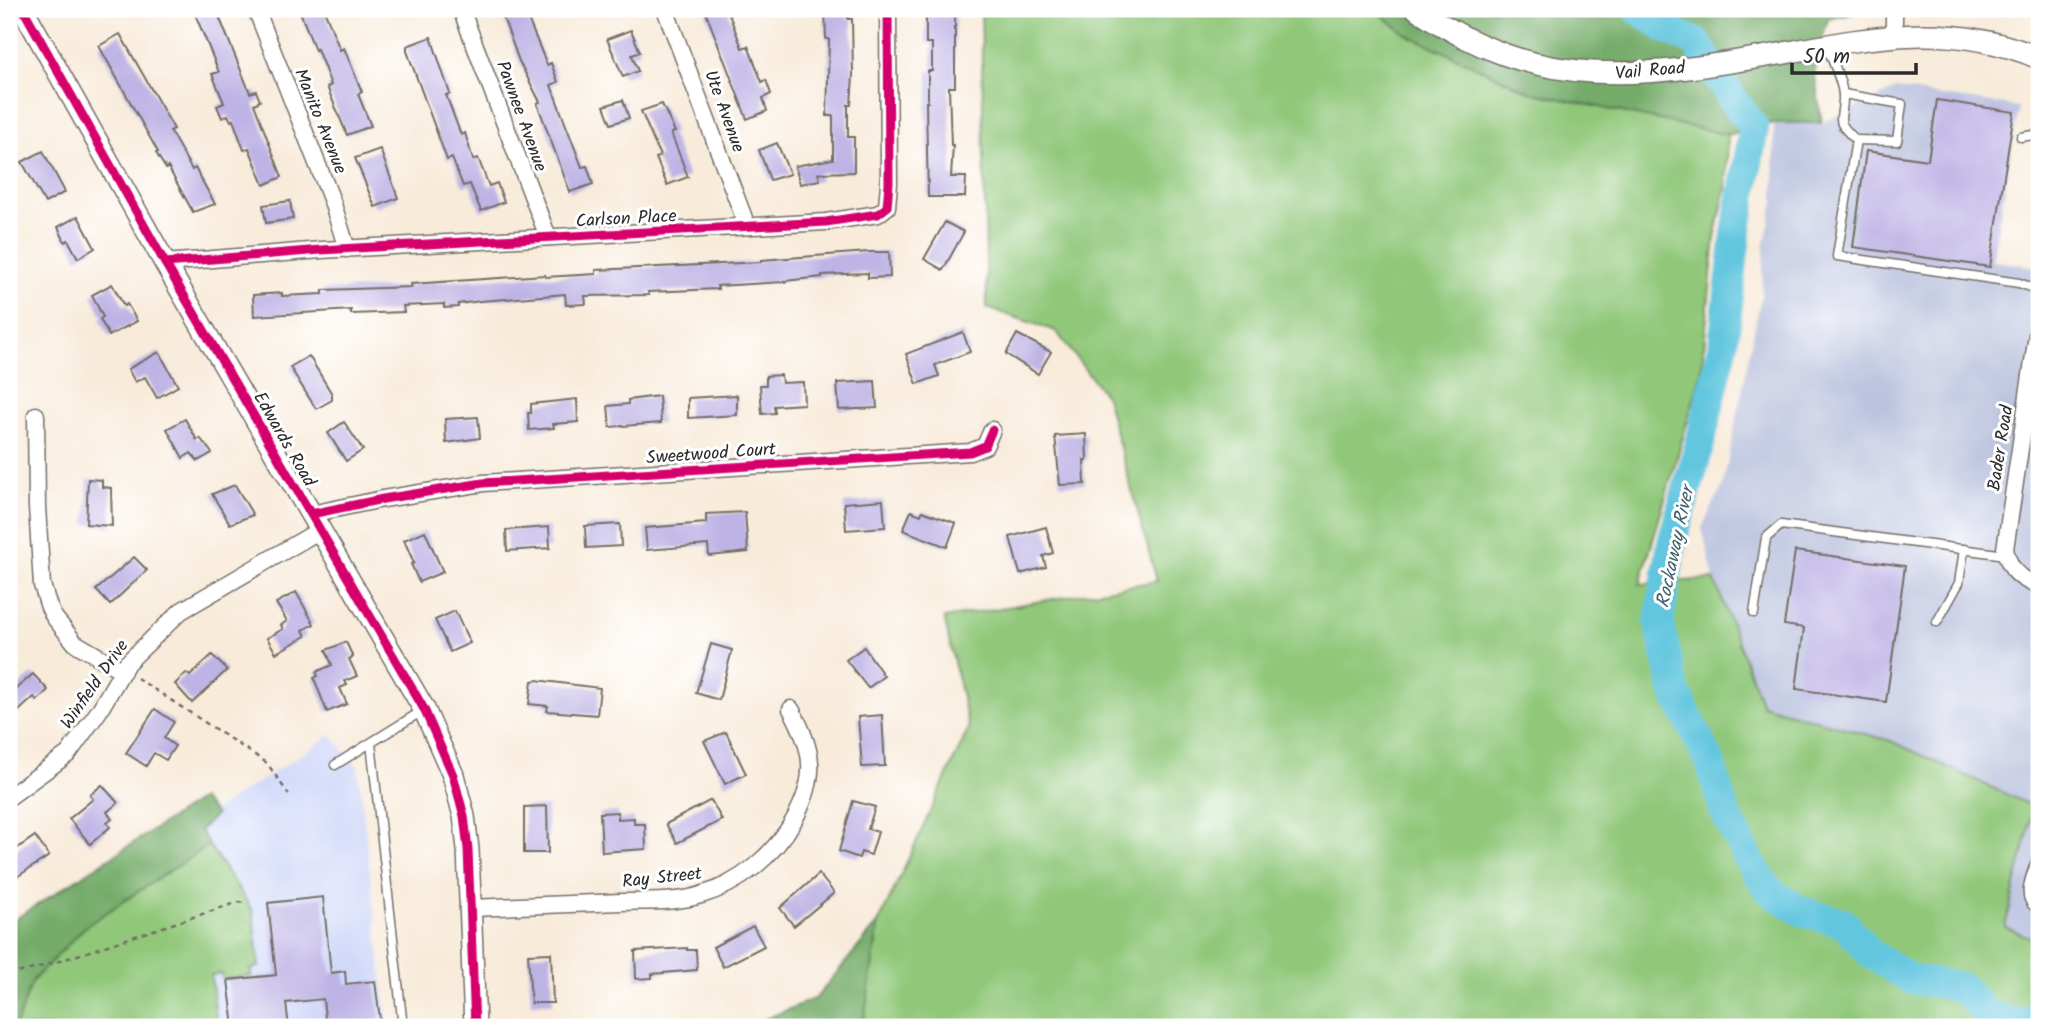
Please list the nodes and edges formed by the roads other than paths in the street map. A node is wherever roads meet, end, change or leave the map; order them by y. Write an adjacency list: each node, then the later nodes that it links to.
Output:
1 (23, 9): 18 (street, Edwards Road)
2 (257, 9): 17 (street, Manito Avenue)
3 (461, 9): 16 (street, Pawnee Avenue)
4 (665, 9): 15 (street, Ute Avenue)
5 (888, 9): 15 (street, Carlson Place)
6 (1417, 9): 9 (street, Vail Road)
7 (1894, 9): 8 (street)
8 (1894, 35): 9 (street, Vail Road); 10 (street, Vail Road)
9 (1826, 44): 11 (lane)
10 (2039, 58)
11 (1843, 94): 14 (lane); 14 (lane)
12 (2039, 134): 13 (lane)
13 (2021, 137)
14 (1856, 140): 19 (lane)
15 (747, 226): 16 (street, Carlson Place)
16 (548, 237): 17 (street, Carlson Place)
17 (347, 249): 18 (street, Carlson Place)
18 (165, 262): 25 (street, Edwards Road)
19 (2039, 290)
20 (2039, 322): 21 (street, Bader Road)
21 (2033, 398): 27 (street, Bader Road)
22 (36, 415): 31 (street)
23 (992, 430): 24 (street, Sweetwood Court)
24 (421, 493): 25 (street, Winfield Drive)
25 (315, 522): 31 (street, Winfield Drive); 32 (street, Edwards Road)
26 (1964, 549): 27 (lane); 29 (lane); 30 (lane)
27 (2006, 555): 28 (street)
28 (2039, 586)
29 (1754, 613)
30 (1937, 622)
31 (129, 674): 36 (street, Winfield Drive)
32 (424, 709): 34 (lane); 38 (street, Edwards Road)
33 (791, 709): 38 (street, Ray Street)
34 (371, 743): 35 (lane); 40 (lane)
35 (335, 765)
36 (9, 797)
37 (2039, 854): 39 (lane)
38 (471, 908): 41 (street, Edwards Road)
39 (2039, 910)
40 (403, 1027)
41 (475, 1027)

